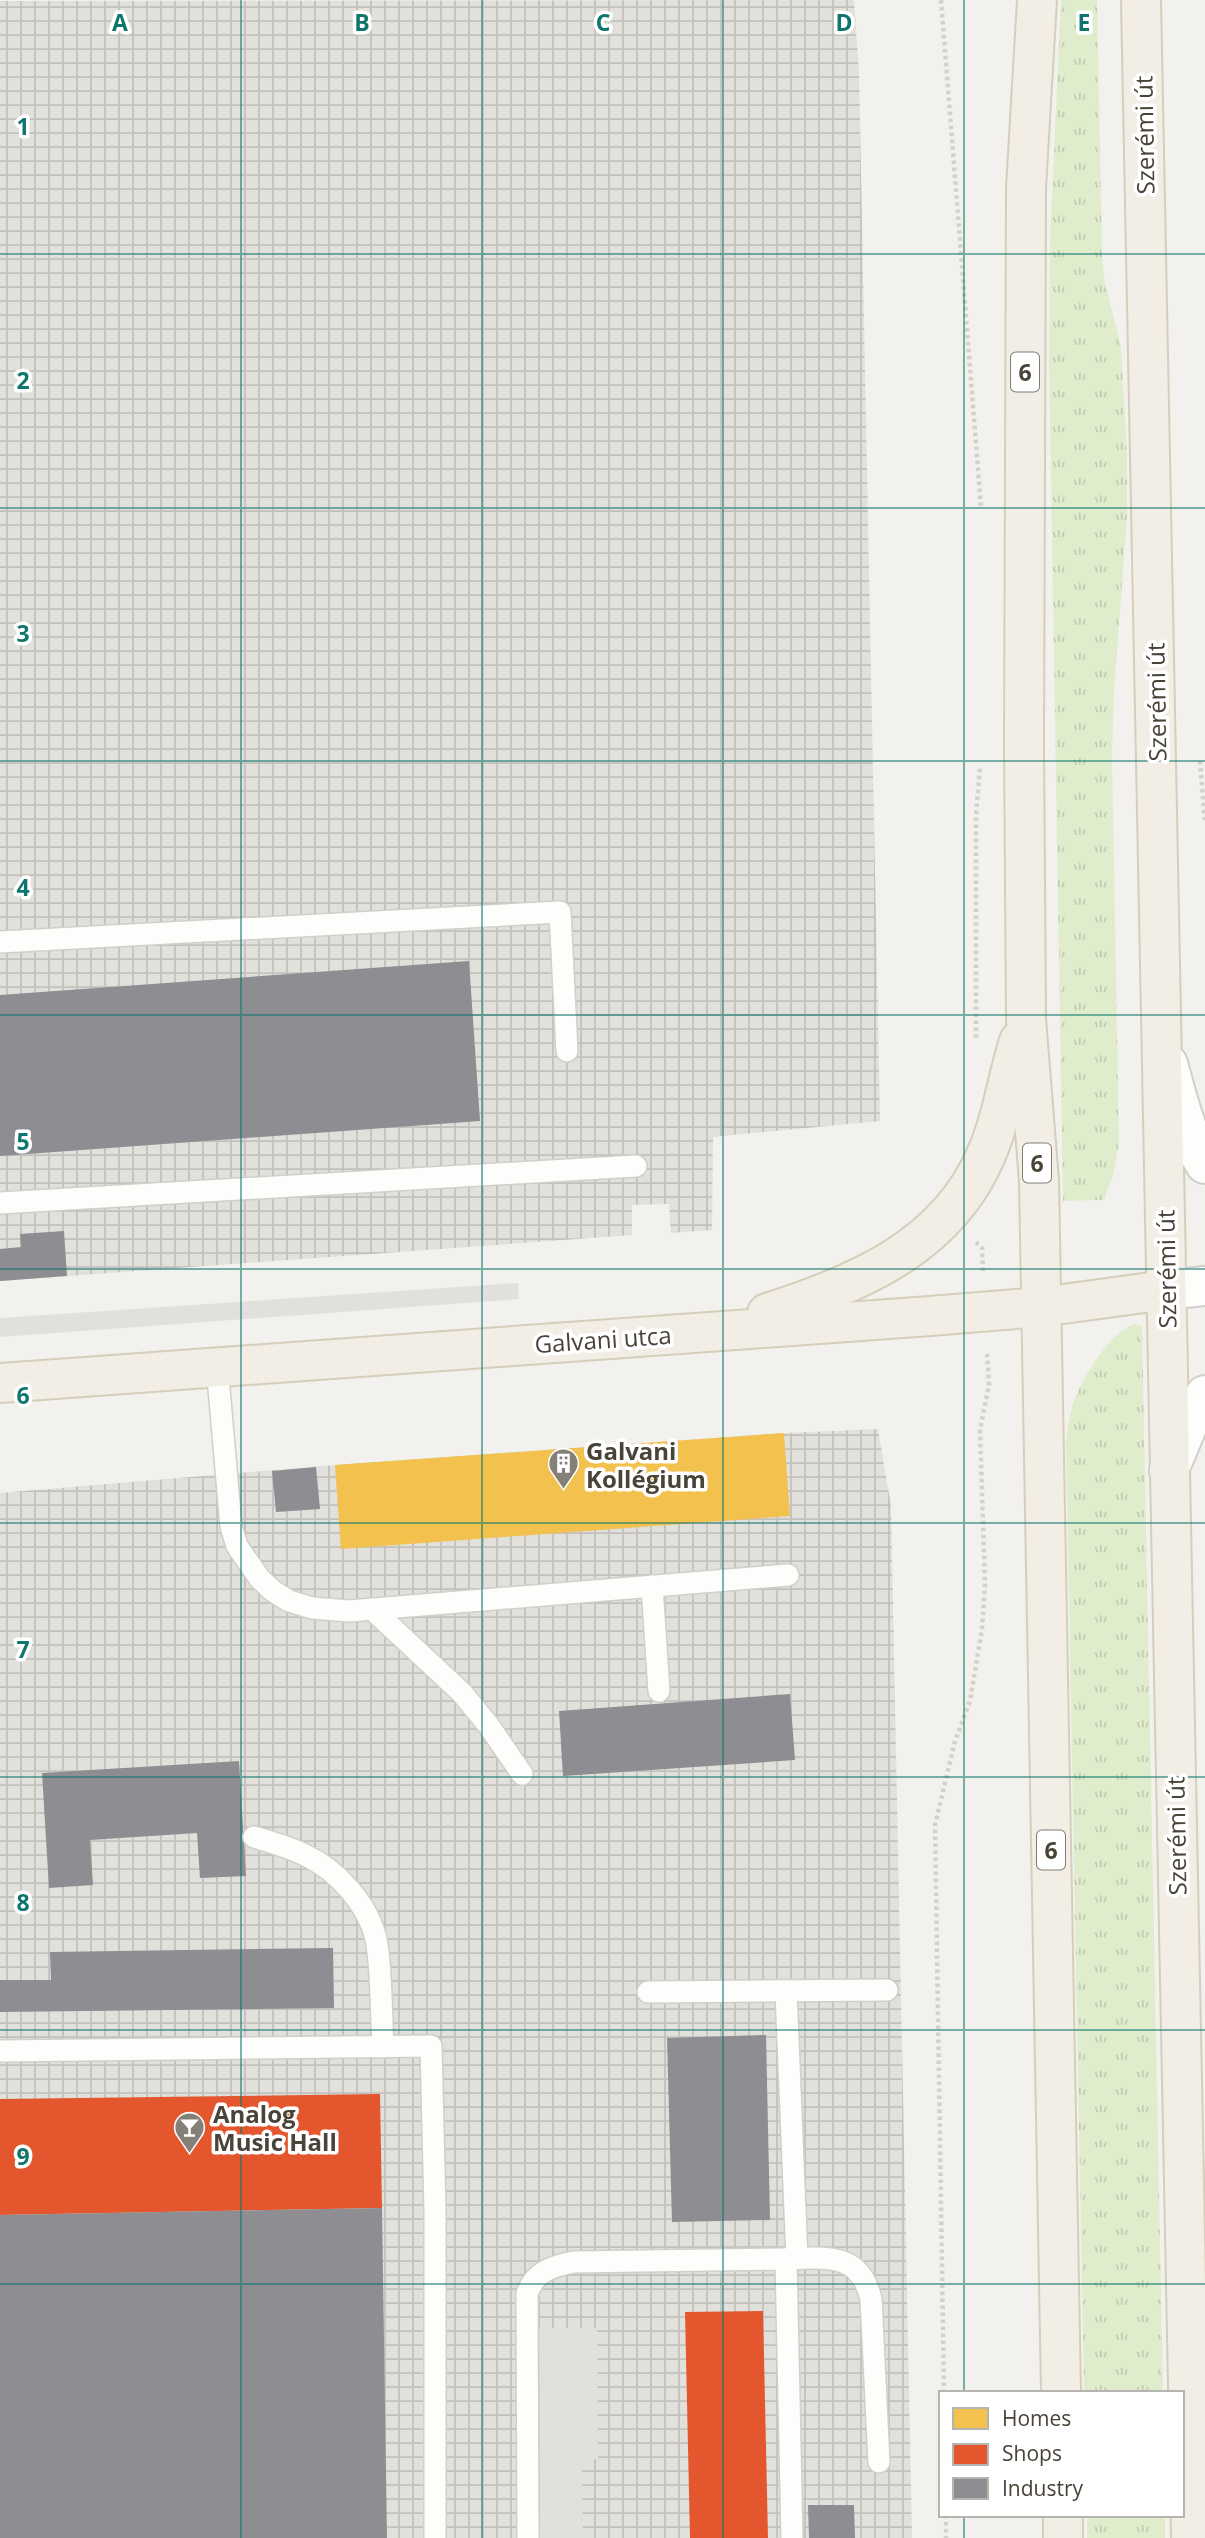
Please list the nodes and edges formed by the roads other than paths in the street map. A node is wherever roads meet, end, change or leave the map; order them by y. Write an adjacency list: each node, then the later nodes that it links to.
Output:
1 (1037, 0): 4 (main road, 6)
2 (1141, 0): 5 (main road, Szerémi út)
3 (0, 942): 6 (lane)
4 (1026, 1019): 12 (main road, 6); 13 (main road)
5 (1163, 1047): 7 (street); 11 (main road, Szerémi út)
6 (567, 1051)
7 (1205, 1164)
8 (636, 1166): 9 (lane)
9 (0, 1203)
10 (1205, 1286): 11 (street, Galvani utca)
11 (1166, 1290): 12 (main road, Galvani utca); 17 (main road, Szerémi út)
12 (1041, 1307): 13 (main road, Galvani utca); 30 (main road, 6)
13 (712, 1331): 14 (main road, Galvani utca)
14 (217, 1366): 15 (main road, Galvani utca); 20 (lane)
15 (0, 1382)
16 (1205, 1395): 17 (street)
17 (1169, 1470): 37 (main road, Szerémi út)
18 (788, 1575): 19 (lane)
19 (652, 1586): 20 (lane); 21 (lane)
20 (372, 1609): 22 (lane)
21 (659, 1691)
22 (522, 1774)
23 (254, 1837): 27 (lane)
24 (887, 1990): 25 (lane)
25 (786, 1991): 26 (lane); 29 (lane)
26 (648, 1992)
27 (383, 2047): 28 (lane); 33 (lane)
28 (0, 2051)
29 (791, 2259): 31 (lane); 34 (lane); 35 (lane)
30 (1061, 2391)
31 (879, 2462)
32 (1063, 2517): 36 (main road)
33 (435, 2538)
34 (527, 2538)
35 (792, 2538)
36 (1063, 2538)
37 (1191, 2538)

